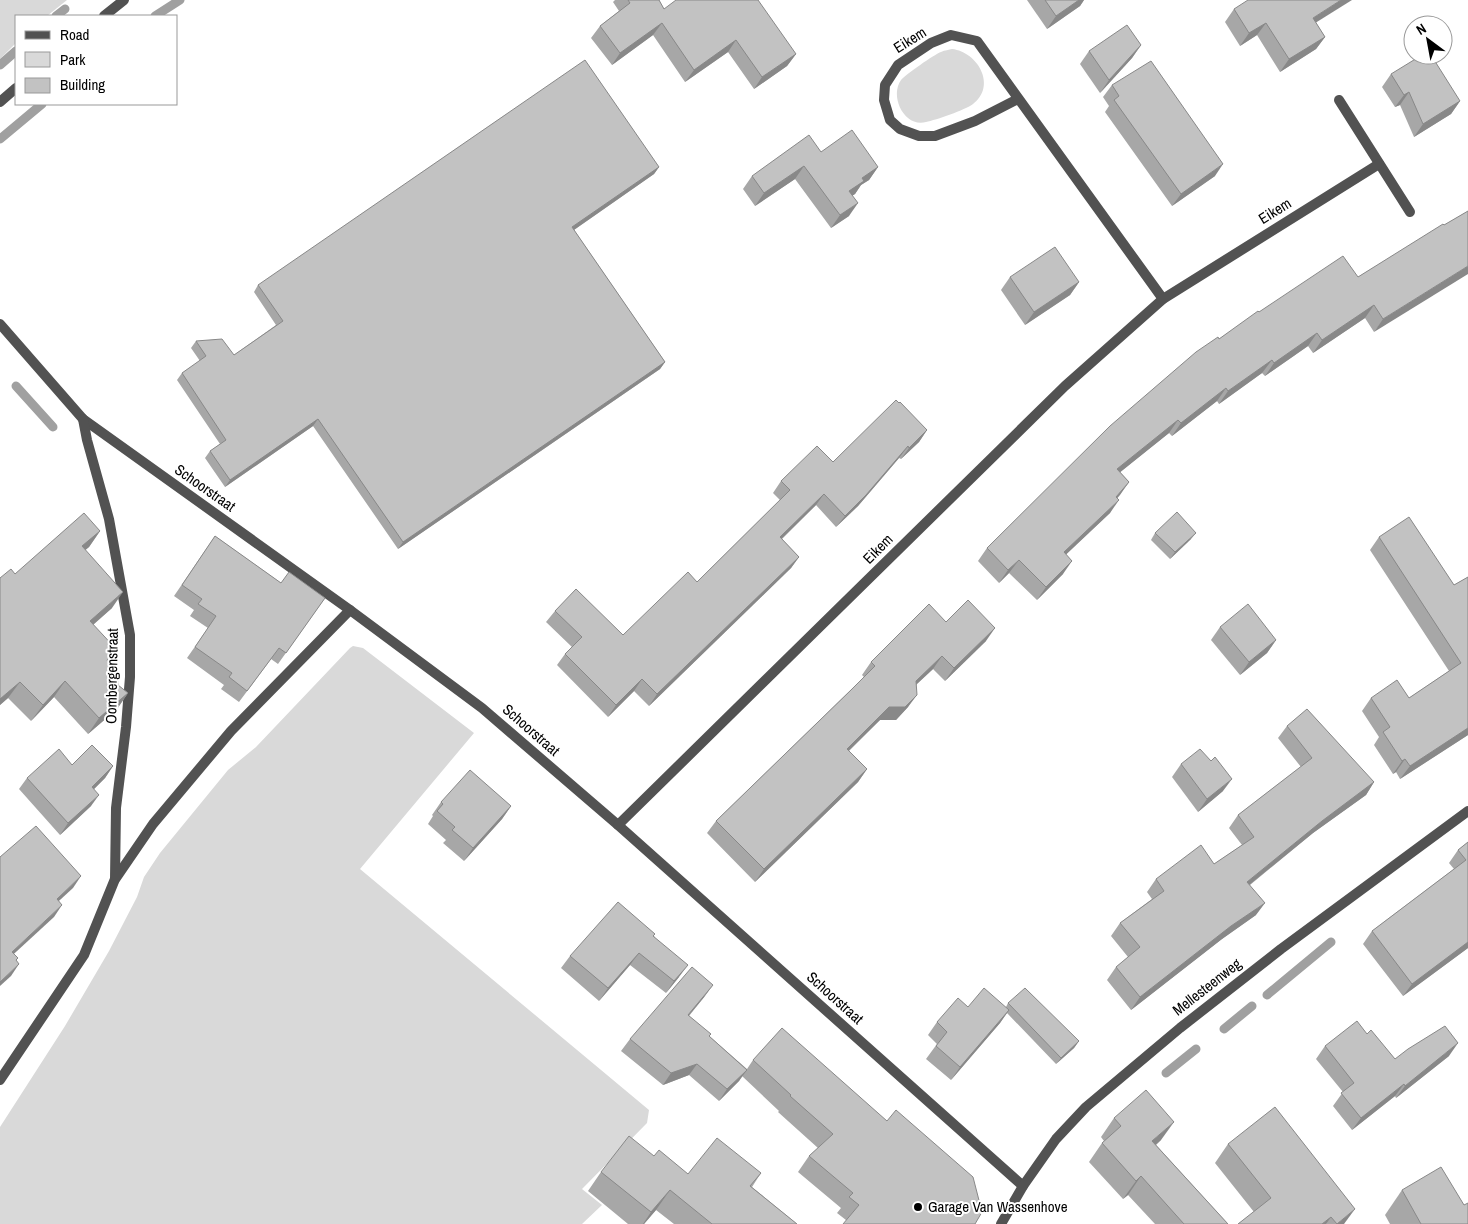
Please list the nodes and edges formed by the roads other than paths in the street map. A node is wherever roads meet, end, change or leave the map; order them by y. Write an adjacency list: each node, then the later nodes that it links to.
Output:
1 (124, 0): 2 (street)
2 (105, 15)
3 (15, 89): 6 (street)
4 (1018, 99): 4 (street, Eikem); 9 (street, Eikem)
5 (1338, 100): 7 (street)
6 (0, 102)
7 (1379, 164): 8 (street); 9 (street, Eikem)
8 (1410, 212)
9 (1163, 299): 14 (street, Eikem)
10 (0, 324): 11 (street, Schoorstraat)
11 (83, 419): 12 (street, Schoorstraat); 15 (street, Oombergenstraat)
12 (350, 610): 14 (street, Schoorstraat); 15 (street, Oombergenstraat)
13 (1468, 811): 17 (street, Mellesteenweg)
14 (618, 825): 17 (street, Schoorstraat)
15 (116, 879): 16 (street, Oombergenstraat)
16 (0, 1080)
17 (1023, 1186): 18 (street, Mellesteenweg)
18 (1001, 1224)

